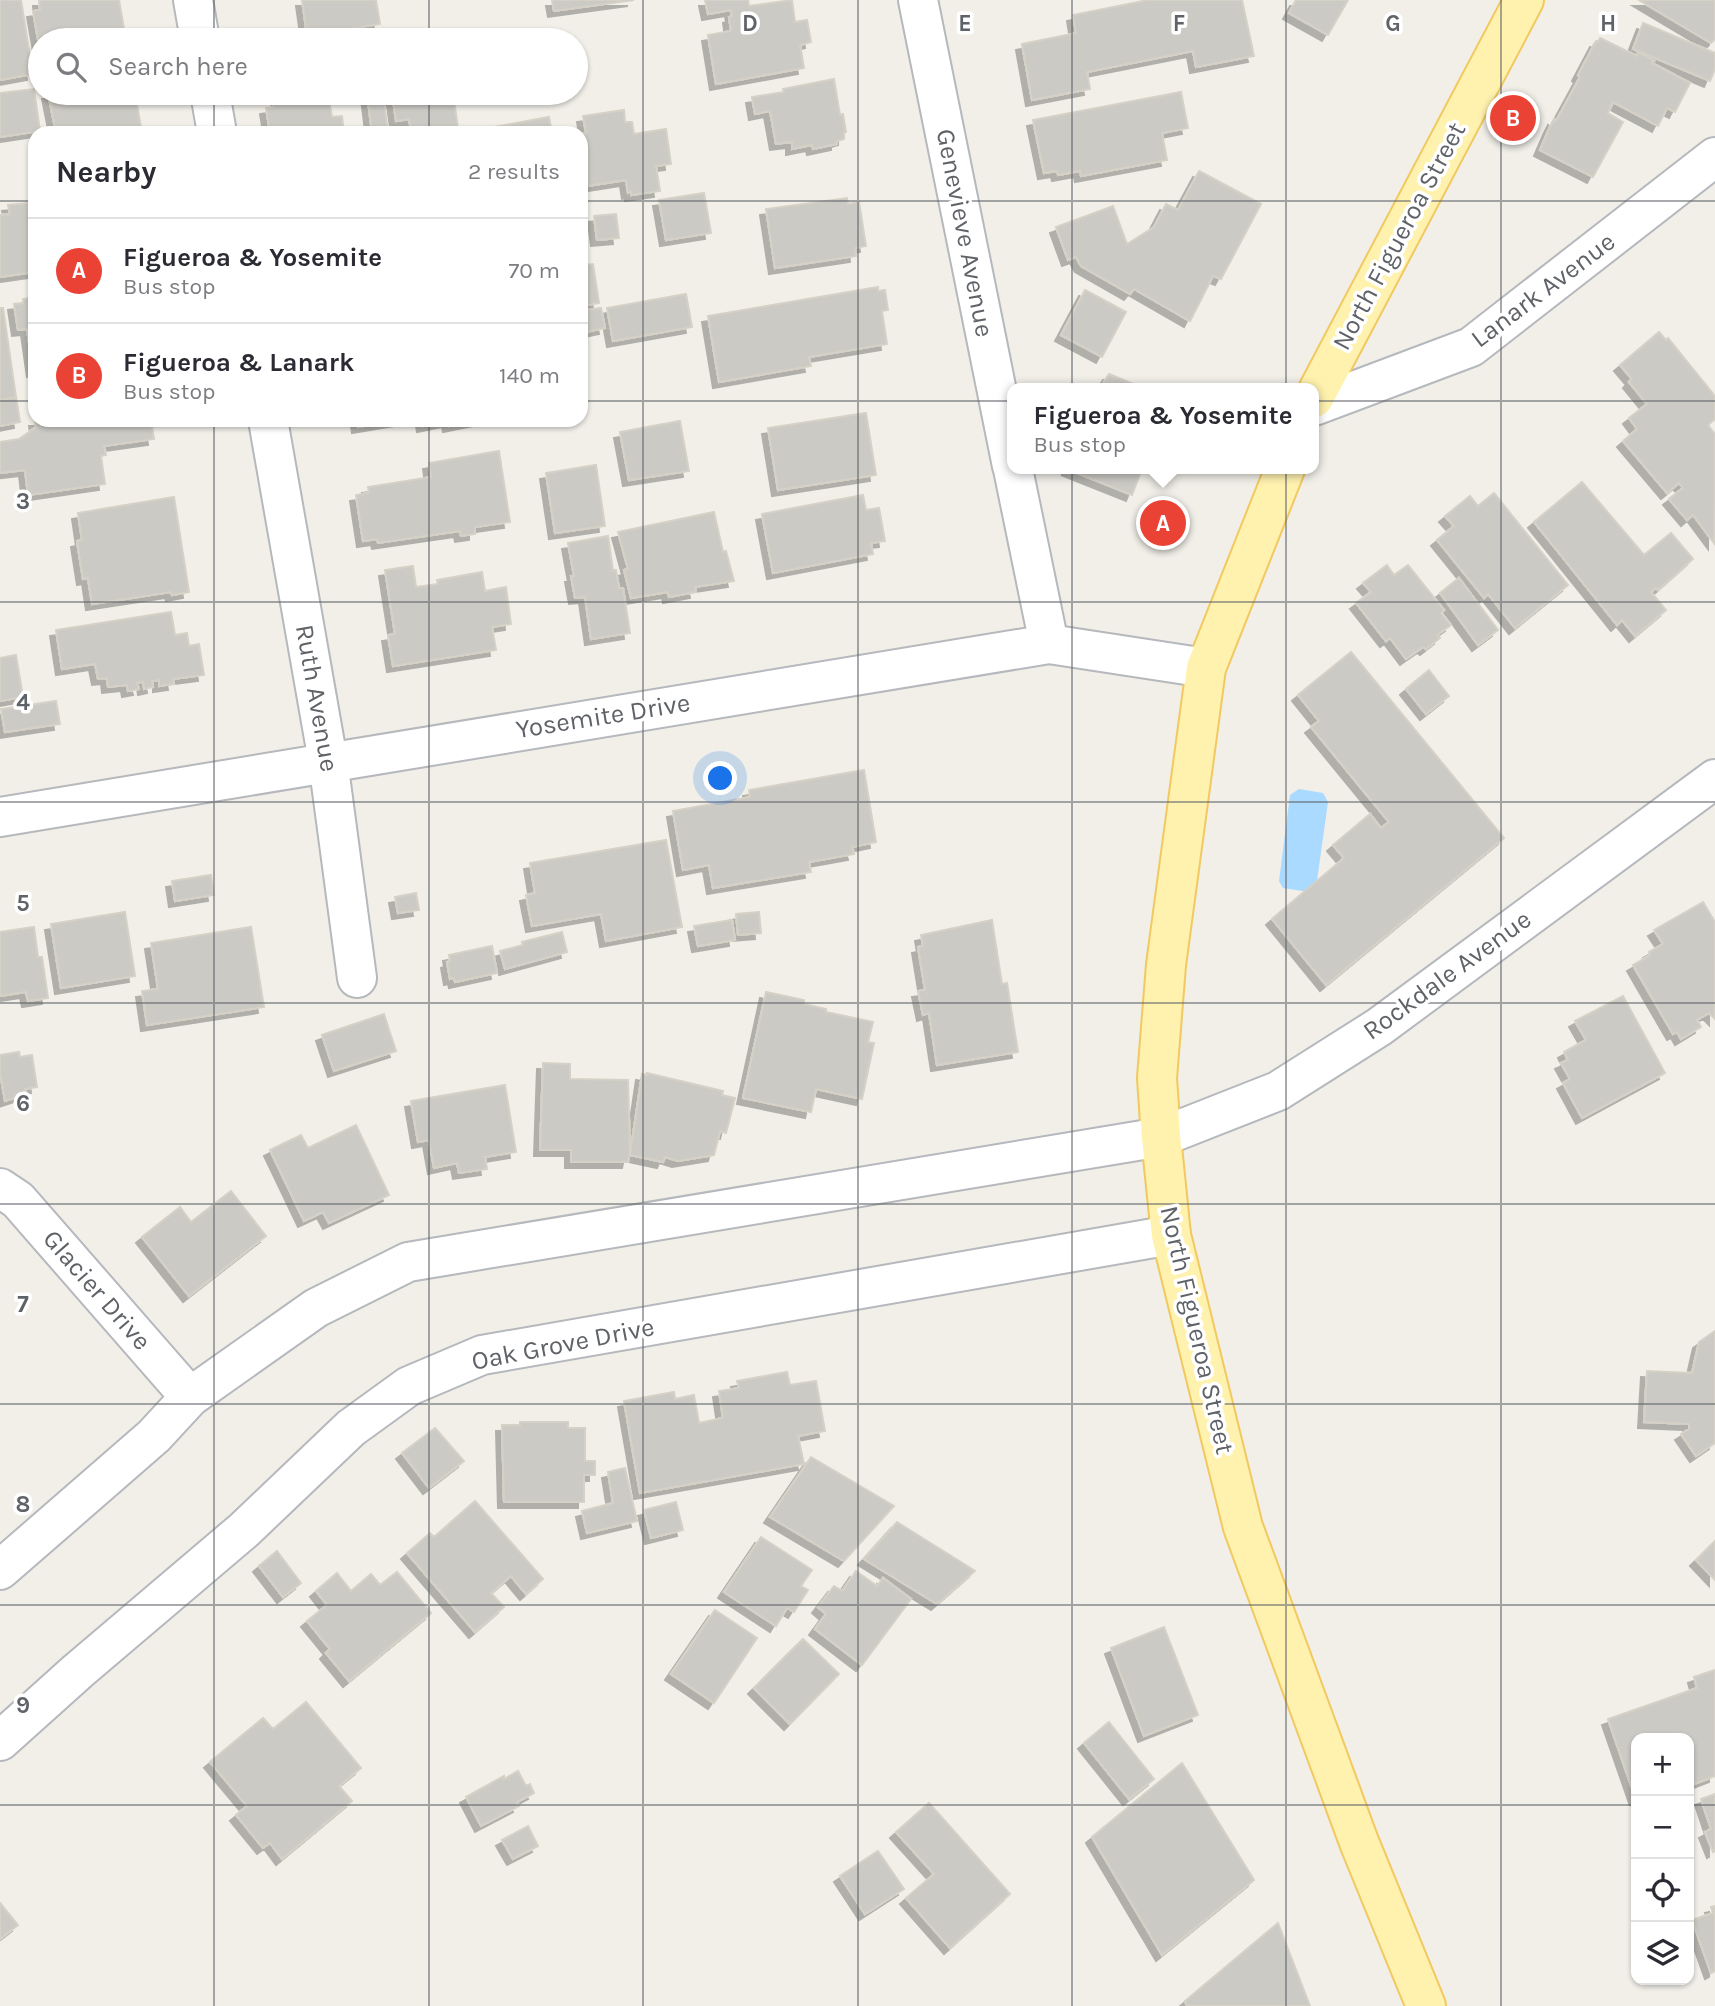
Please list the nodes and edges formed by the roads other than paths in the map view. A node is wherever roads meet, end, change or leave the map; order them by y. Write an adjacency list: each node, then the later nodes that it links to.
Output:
1 (193, 0): 4 (street)
2 (918, 0): 11 (street, Genevieve Avenue)
3 (1524, 0): 8 (main road, North Figueroa Street)
4 (198, 28)
5 (212, 105): 6 (street)
6 (216, 126)
7 (1715, 158): 9 (street, Lanark Avenue)
8 (1319, 389)
9 (1319, 404)
10 (269, 427): 16 (street, Ruth Avenue)
11 (1007, 438)
12 (1014, 474): 14 (street, Genevieve Avenue)
13 (1283, 474): 15 (main road, North Figueroa Street)
14 (1049, 644): 15 (street, Yosemite Drive); 16 (street, Yosemite Drive)
15 (1206, 668): 20 (main road, North Figueroa Street)
16 (328, 761): 18 (street, Yosemite Drive); 19 (street, Ruth Avenue)
17 (1715, 779): 20 (street, Rockdale Avenue)
18 (0, 817)
19 (357, 978)
20 (1161, 1137): 22 (main road, North Figueroa Street); 23 (street)
21 (0, 1188): 23 (street, Glacier Drive)
22 (1171, 1235): 25 (street, Oak Grove Drive); 26 (main road, North Figueroa Street)
23 (190, 1397): 24 (street)
24 (0, 1570)
25 (0, 1741)
26 (1426, 2006)

